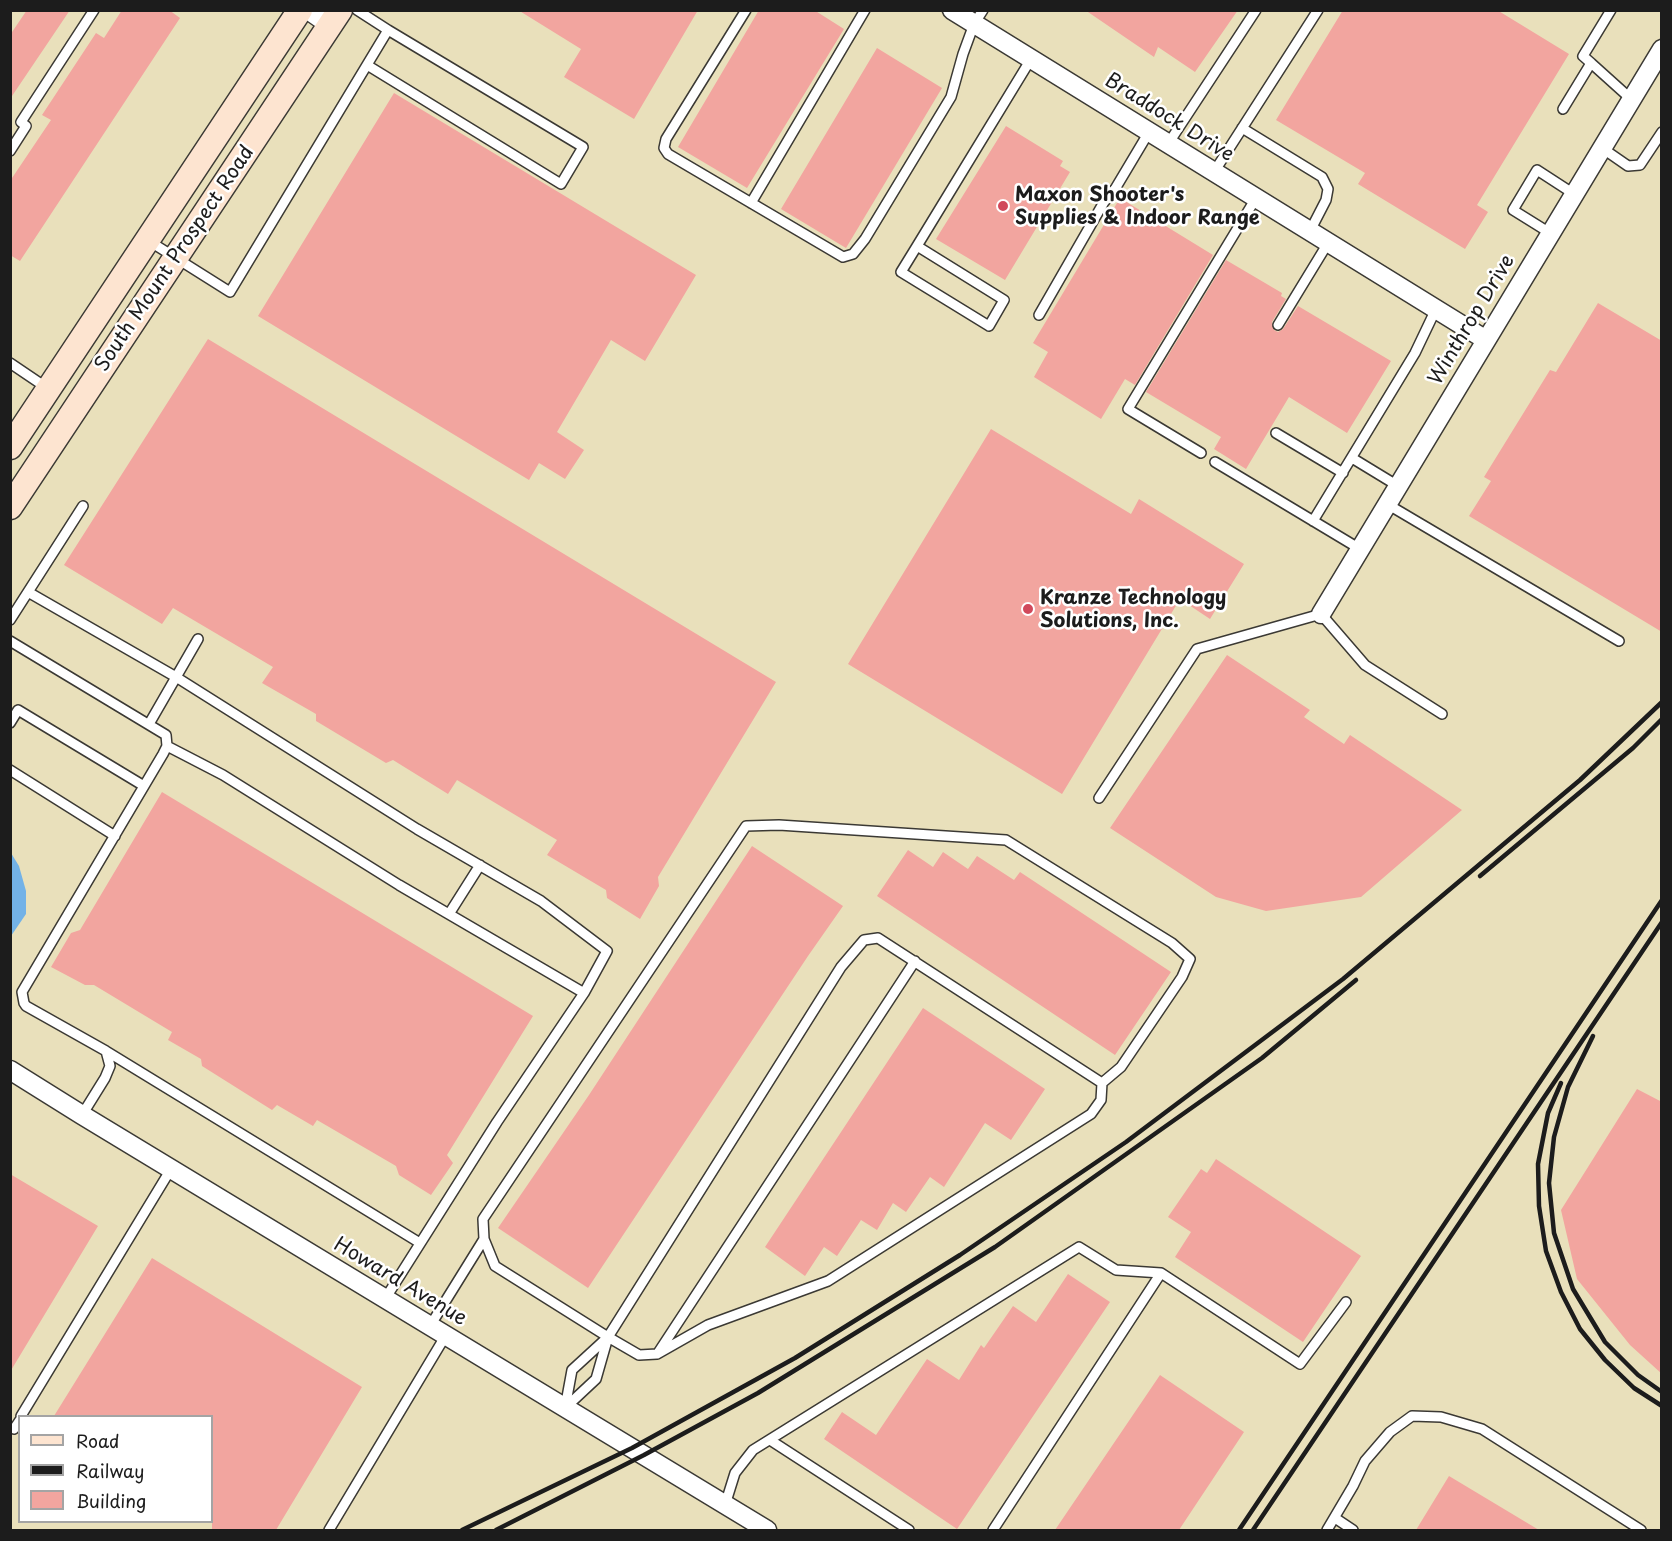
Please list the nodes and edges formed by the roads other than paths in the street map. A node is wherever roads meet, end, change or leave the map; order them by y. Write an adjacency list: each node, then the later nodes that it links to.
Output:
1 (94, 10): 25 (lane)
2 (300, 10): 32 (main road, South Mount Prospect Road)
3 (308, 10): 12 (street)
4 (357, 10): 13 (lane)
5 (746, 10): 29 (lane)
6 (866, 10): 29 (lane)
7 (952, 10): 11 (street, Braddock Drive)
8 (1256, 10): 23 (lane)
9 (1318, 10): 20 (lane)
10 (1611, 10): 16 (lane)
11 (979, 17): 15 (street, Braddock Drive); 29 (lane)
12 (335, 18): 35 (main road, South Mount Prospect Road)
13 (388, 30): 17 (lane); 17 (lane)
14 (1662, 49): 18 (street, Winthrop Drive)
15 (1031, 59): 21 (street, Braddock Drive); 34 (lane)
16 (1591, 63): 18 (lane); 19 (lane)
17 (366, 64): 35 (lane)
18 (1631, 99): 24 (street, Winthrop Drive)
19 (1563, 109)
20 (1242, 128): 26 (lane); 30 (lane)
21 (1149, 132): 23 (street, Braddock Drive); 37 (lane)
22 (1662, 132): 24 (lane)
23 (1168, 144): 26 (street, Braddock Drive)
24 (1602, 148): 27 (street, Winthrop Drive)
25 (10, 151)
26 (1214, 172): 28 (street, Braddock Drive)
27 (1574, 194): 31 (street, Winthrop Drive); 31 (lane)
28 (1256, 198): 30 (street, Braddock Drive); 44 (lane)
29 (751, 203)
30 (1310, 231): 33 (street, Braddock Drive)
31 (1550, 233): 39 (street, Winthrop Drive)
32 (147, 240): 35 (lane); 41 (main road, South Mount Prospect Road)
33 (1328, 243): 36 (street, Braddock Drive); 38 (lane)
34 (917, 246): 34 (lane)
35 (175, 258): 51 (main road, South Mount Prospect Road)
36 (1436, 309): 39 (street, Braddock Drive); 45 (lane)
37 (1040, 315)
38 (1278, 326)
39 (1486, 340): 48 (street, Winthrop Drive)
40 (10, 363): 41 (lane)
41 (49, 389): 43 (main road, South Mount Prospect Road)
42 (1276, 433): 47 (lane)
43 (12, 442)
44 (1201, 453)
45 (1352, 458): 47 (lane); 48 (lane)
46 (1215, 462): 52 (lane)
47 (1343, 473): 52 (lane)
48 (1398, 486): 49 (street, Winthrop Drive)
49 (1387, 504): 53 (street, Winthrop Drive); 59 (lane)
50 (83, 506): 54 (lane)
51 (10, 507)
52 (1313, 522): 53 (lane)
53 (1360, 549): 55 (street, Winthrop Drive)
54 (28, 592): 56 (lane); 60 (lane)
55 (1321, 614): 61 (lane); 67 (lane)
56 (10, 620)
57 (198, 639): 60 (lane)
58 (10, 641): 63 (lane)
59 (1620, 641)
60 (176, 677): 63 (lane); 69 (lane)
61 (1442, 714)
62 (10, 723): 66 (lane)
63 (149, 724): 64 (lane)
64 (167, 746): 66 (lane); 70 (lane)
65 (10, 770): 68 (lane)
66 (144, 786): 68 (lane)
67 (1100, 798)
68 (115, 836): 73 (lane)
69 (480, 865): 70 (lane); 72 (lane)
70 (449, 914): 72 (lane)
71 (915, 961): 75 (lane); 84 (lane); 85 (lane)
72 (584, 993): 79 (lane)
73 (106, 1051): 76 (lane); 79 (lane)
74 (10, 1070): 76 (street, Howard Avenue)
75 (1102, 1083): 78 (lane); 85 (lane)
76 (82, 1115): 77 (street, Howard Avenue)
77 (171, 1169): 81 (street, Howard Avenue); 87 (lane)
78 (484, 1239): 83 (lane); 84 (lane)
79 (420, 1244): 81 (lane)
80 (1161, 1273): 82 (lane); 90 (lane); 96 (lane)
81 (385, 1299): 83 (street, Howard Avenue)
82 (1346, 1302)
83 (438, 1331): 86 (street, Howard Avenue); 93 (lane)
84 (608, 1337): 85 (lane); 86 (lane); 86 (lane)
85 (657, 1354)
86 (565, 1408): 91 (street, Howard Avenue)
87 (22, 1415)
88 (18, 1422): 89 (lane)
89 (14, 1429)
90 (770, 1440): 91 (lane); 95 (lane)
91 (725, 1505): 94 (street, Howard Avenue)
92 (1335, 1518): 97 (lane); 98 (lane); 99 (lane)
93 (329, 1530)
94 (767, 1530)
95 (909, 1530)
96 (993, 1530)
97 (1327, 1530)
98 (1353, 1530)
99 (1641, 1530)

